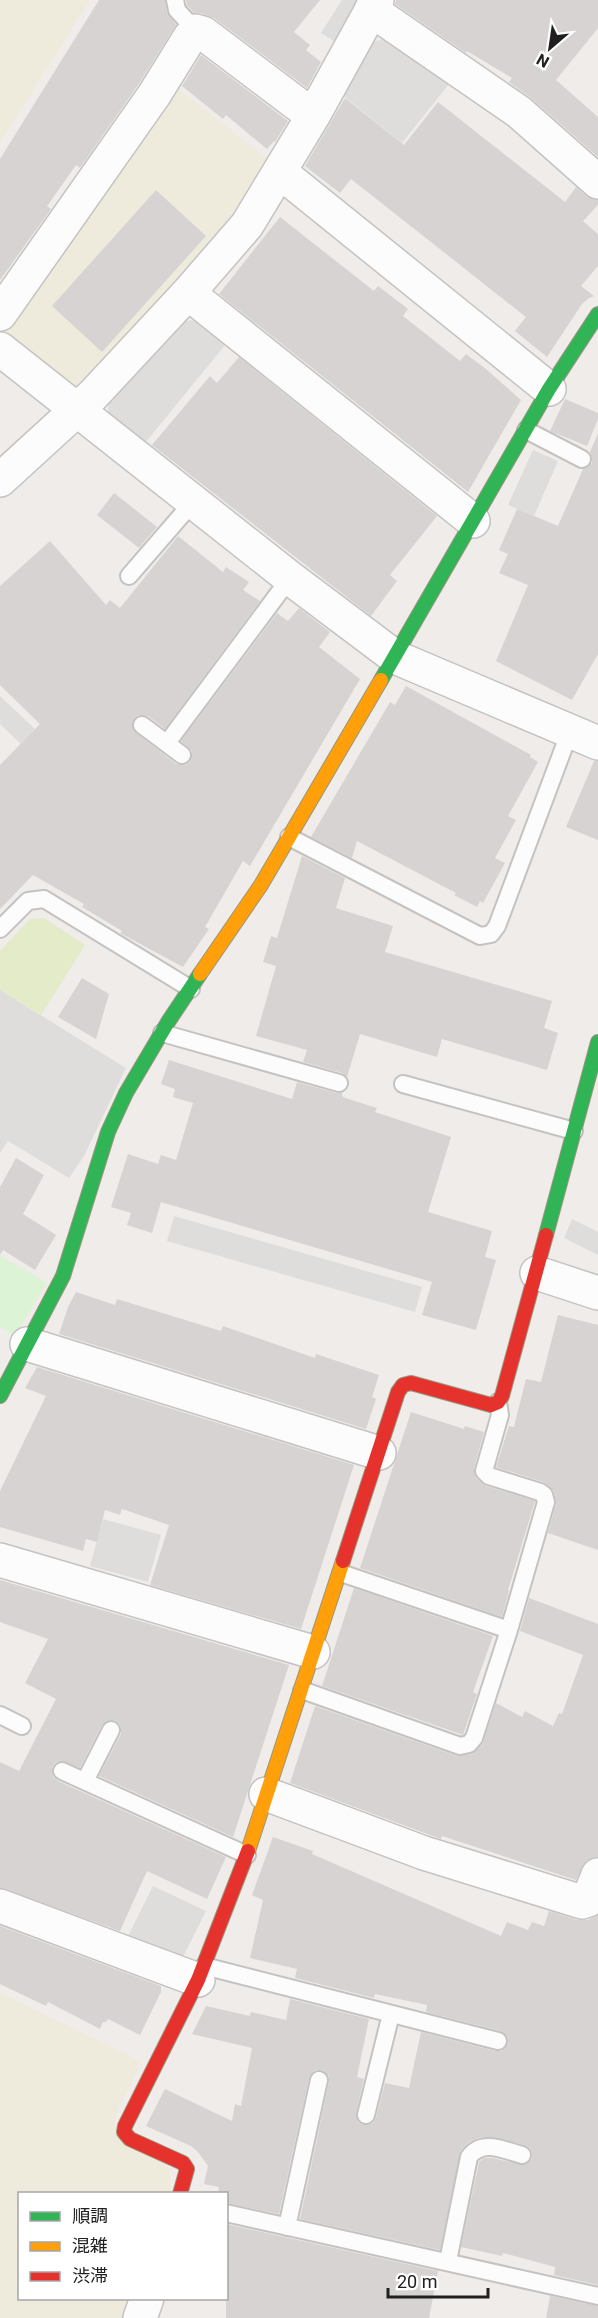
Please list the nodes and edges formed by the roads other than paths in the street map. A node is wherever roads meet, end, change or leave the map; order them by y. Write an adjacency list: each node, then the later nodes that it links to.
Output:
1 (176, 0): 3 (lane)
2 (374, 5): 4 (street); 6 (street)
3 (196, 31): 4 (street); 8 (street)
4 (313, 116): 5 (street)
5 (280, 172): 7 (street); 11 (street)
6 (598, 182)
7 (188, 293): 12 (street); 17 (street)
8 (0, 314)
9 (598, 314): 11 (street)
10 (0, 349): 12 (street)
11 (549, 389): 13 (street)
12 (77, 411): 15 (street); 16 (street)
13 (526, 430): 14 (lane); 17 (street)
14 (582, 459)
15 (0, 480)
16 (193, 502): 18 (lane); 19 (street)
17 (473, 521): 20 (street)
18 (129, 576)
19 (290, 578): 20 (street); 23 (lane)
20 (396, 657): 22 (street); 25 (street)
21 (142, 725): 23 (lane)
22 (584, 737): 25 (lane)
23 (167, 743): 24 (lane)
24 (182, 755)
25 (289, 837): 27 (street)
26 (0, 929): 27 (lane)
27 (191, 989): 28 (street)
28 (162, 1033): 30 (lane); 36 (street)
29 (598, 1042): 32 (street)
30 (339, 1083)
31 (403, 1084): 33 (lane)
32 (592, 1087): 33 (street)
33 (574, 1131): 34 (street)
34 (537, 1273): 35 (street); 38 (street)
35 (598, 1293)
36 (27, 1344): 37 (street); 39 (street)
37 (0, 1396)
38 (498, 1402): 39 (street); 42 (lane)
39 (379, 1453): 41 (street)
40 (0, 1560): 43 (street)
41 (341, 1573): 42 (lane); 43 (street)
42 (509, 1630): 44 (lane)
43 (313, 1652): 44 (street)
44 (302, 1690): 50 (street)
45 (0, 1715): 46 (lane)
46 (22, 1726)
47 (111, 1730): 49 (lane)
48 (62, 1771): 49 (lane)
49 (85, 1781): 51 (lane)
50 (266, 1794): 51 (street); 52 (street)
51 (247, 1856): 54 (street)
52 (598, 1875)
53 (0, 1906): 54 (street)
54 (201, 1973): 55 (lane); 60 (street)
55 (391, 2014): 56 (lane); 58 (lane)
56 (498, 2041)
57 (319, 2080): 62 (lane)
58 (366, 2115)
59 (522, 2155): 63 (lane)
60 (180, 2192)
61 (228, 2213): 62 (lane)
62 (287, 2227): 63 (lane)
63 (448, 2261): 64 (lane)
64 (598, 2296)
65 (146, 2300): 66 (street)
66 (141, 2318)

